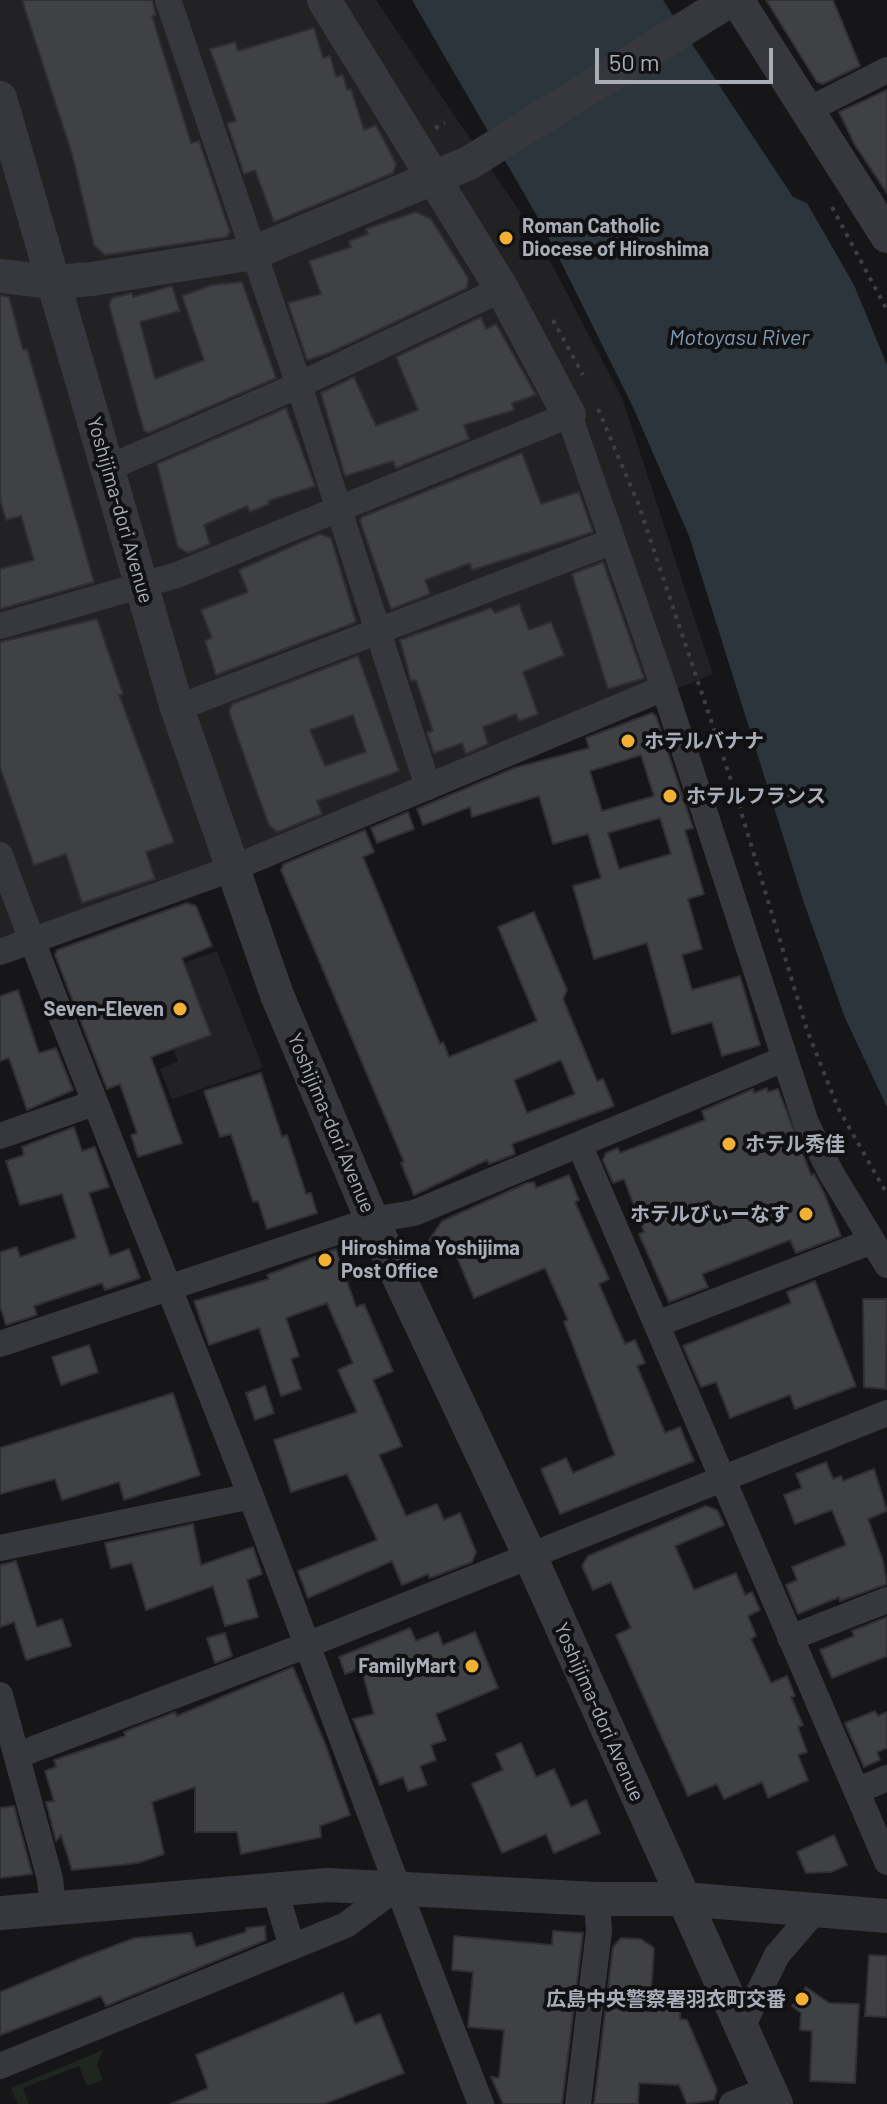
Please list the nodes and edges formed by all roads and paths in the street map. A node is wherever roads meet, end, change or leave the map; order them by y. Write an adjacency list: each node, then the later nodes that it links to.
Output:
1 (168, 0): 10 (street)
2 (324, 0): 8 (street)
3 (730, 0): 8 (street)
4 (737, 0): 7 (street)
5 (887, 70): 7 (street)
6 (0, 98): 12 (street, Yoshijima-dori Avenue)
7 (808, 110): 9 (street)
8 (436, 180): 10 (street); 13 (street)
9 (887, 236)
10 (253, 253): 12 (street); 16 (street)
11 (0, 276): 12 (street)
12 (53, 282): 18 (street, Yoshijima-dori Avenue)
13 (502, 289): 16 (street); 17 (street)
14 (552, 317): 15 (path)
15 (586, 382)
16 (299, 385): 18 (street); 19 (street)
17 (580, 406): 19 (street); 20 (street); 35 (path)
18 (108, 468): 21 (street, Yoshijima-dori Avenue)
19 (339, 510): 21 (street); 23 (street)
20 (613, 541): 23 (street); 24 (street)
21 (142, 587): 22 (street); 25 (street, Yoshijima-dori Avenue)
22 (0, 626)
23 (378, 631): 25 (street); 26 (street)
24 (664, 688): 26 (street); 31 (street)
25 (177, 708): 28 (street, Yoshijima-dori Avenue)
26 (428, 787): 28 (street)
27 (0, 855): 29 (street)
28 (231, 869): 29 (street); 36 (street, Yoshijima-dori Avenue)
29 (31, 940): 30 (street); 32 (street)
30 (0, 952)
31 (784, 1059): 34 (street); 37 (street)
32 (94, 1103): 33 (street); 39 (street)
33 (0, 1136)
34 (580, 1146): 36 (street); 40 (street)
35 (887, 1194)
36 (372, 1220): 39 (street); 46 (street, Yoshijima-dori Avenue)
37 (872, 1241): 38 (street); 40 (street)
38 (887, 1265)
39 (170, 1288): 41 (street); 44 (street)
40 (657, 1324): 43 (street)
41 (0, 1344)
42 (887, 1413): 43 (street)
43 (722, 1478): 46 (street); 48 (street)
44 (251, 1496): 45 (street); 49 (street)
45 (0, 1548)
46 (530, 1556): 49 (street); 58 (street, Yoshijima-dori Avenue)
47 (887, 1600): 48 (street)
48 (790, 1638): 53 (street)
49 (307, 1645): 51 (street); 56 (street)
50 (0, 1695): 51 (street)
51 (18, 1755): 59 (street)
52 (887, 1778): 53 (street)
53 (857, 1791): 54 (street)
54 (887, 1862)
55 (274, 1887): 56 (street); 59 (street); 63 (street)
56 (396, 1888): 57 (street); 63 (street); 67 (street)
57 (597, 1899): 58 (street); 68 (street)
58 (683, 1899): 60 (street); 64 (street, Yoshijima-dori Avenue)
59 (53, 1907): 61 (street)
60 (815, 1911): 62 (street); 64 (street)
61 (0, 1913)
62 (887, 1916)
63 (292, 1947): 65 (street)
64 (743, 2025): 66 (street, Yoshijima-dori Avenue)
65 (0, 2066)
66 (773, 2096): 69 (street)
67 (481, 2104)
68 (578, 2104)
69 (732, 2104)

